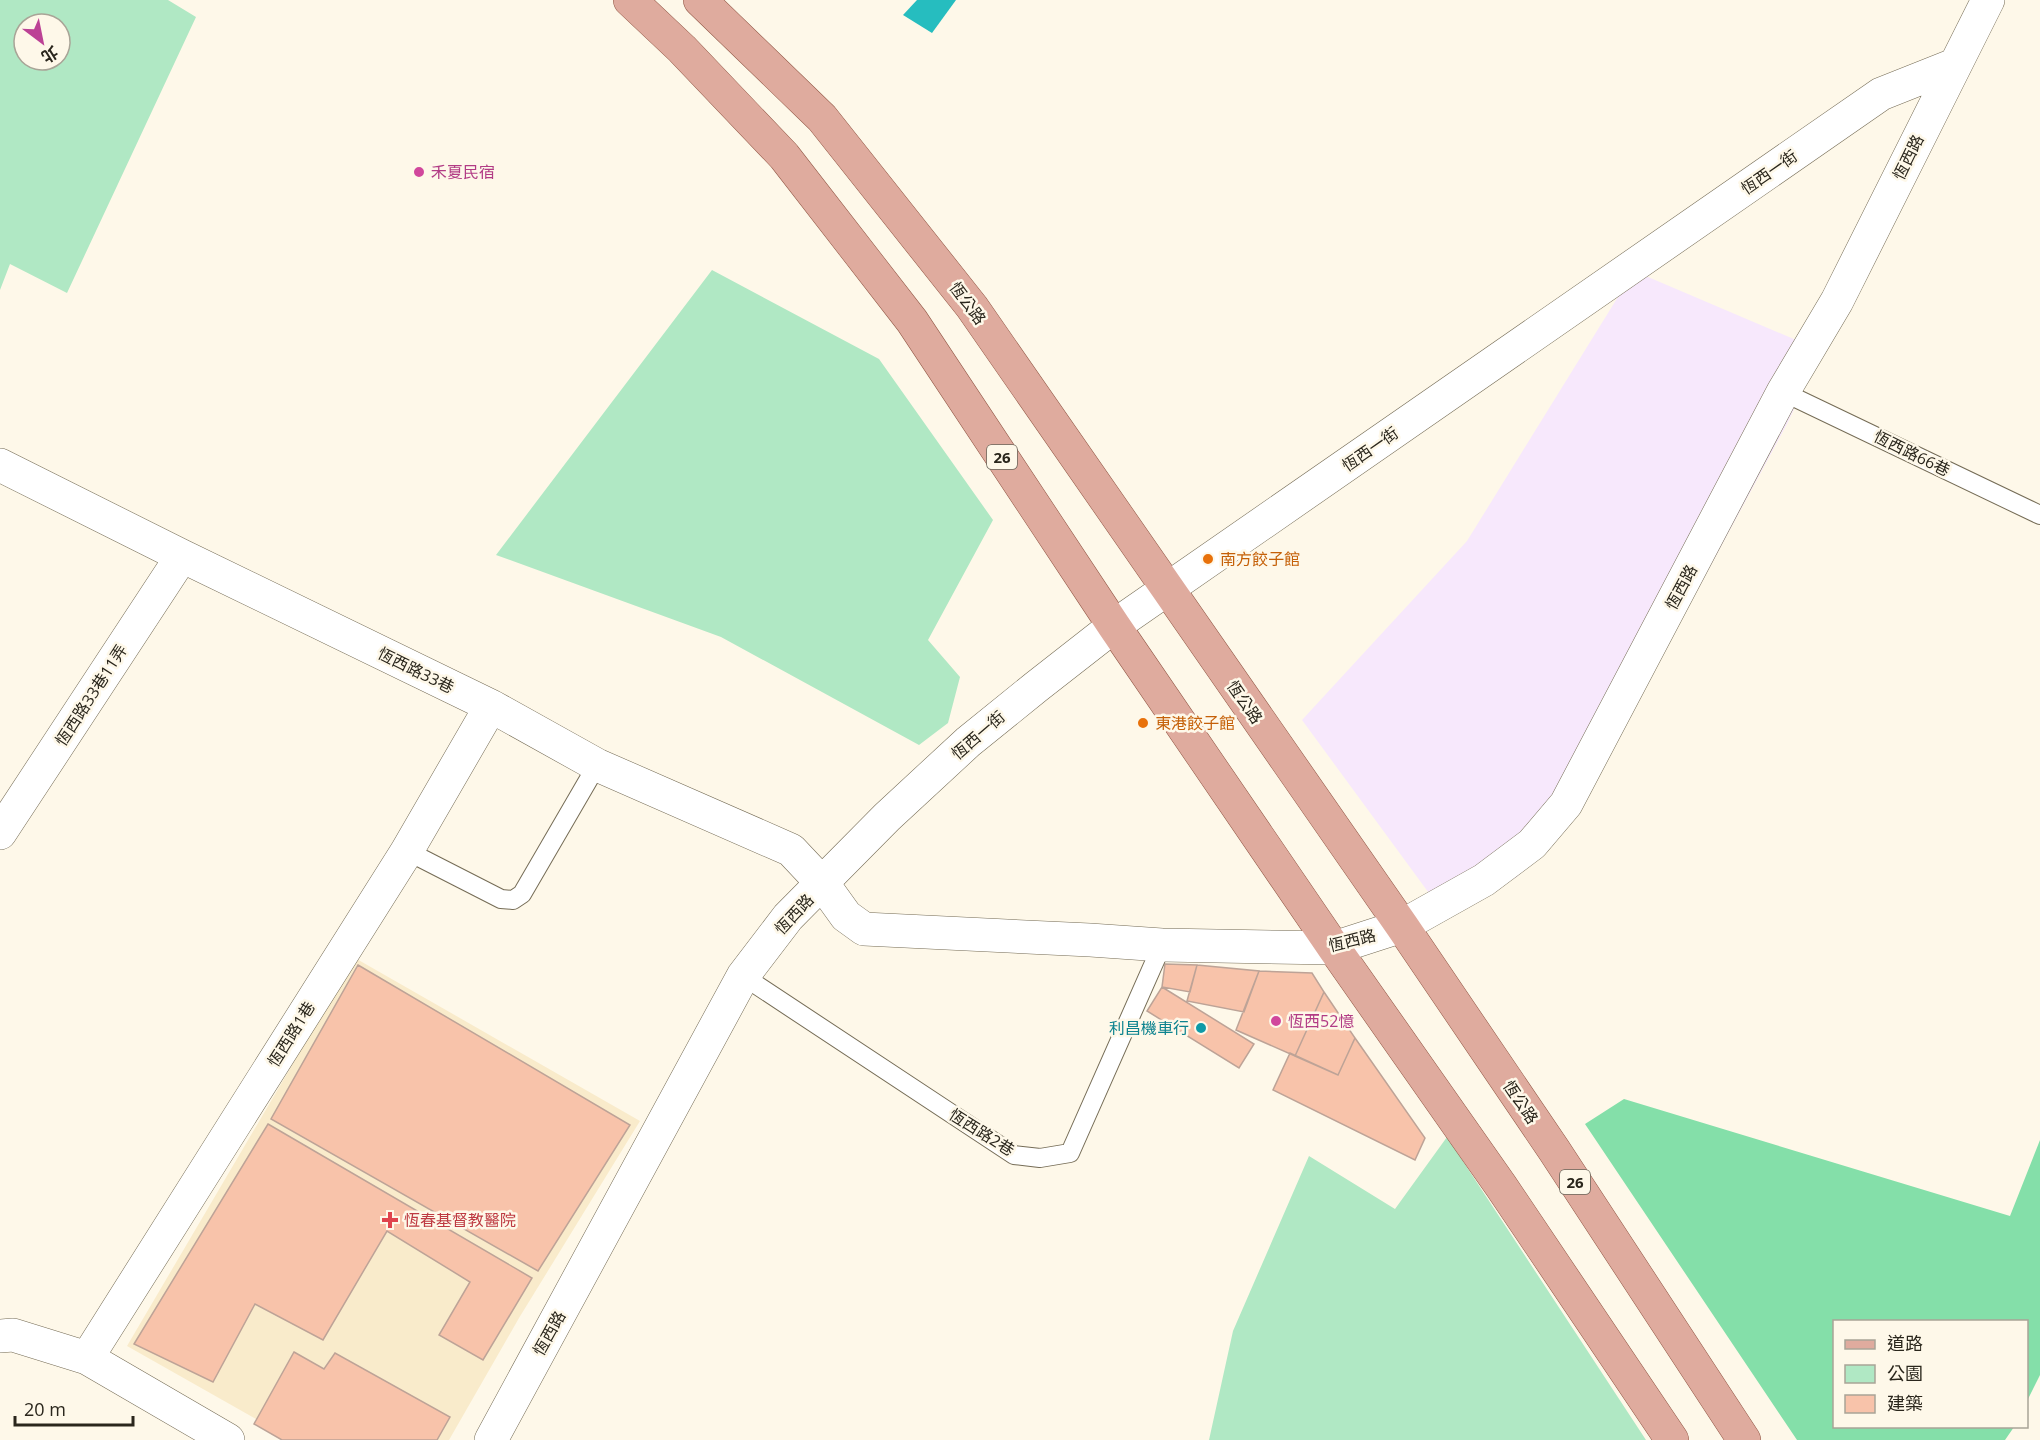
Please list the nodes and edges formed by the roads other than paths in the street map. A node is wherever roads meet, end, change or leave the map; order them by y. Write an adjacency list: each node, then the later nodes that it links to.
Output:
1 (630, 0): 10 (main road, 26)
2 (700, 0): 9 (main road, 恆公路 / 26)
3 (1988, 0): 4 (street, 恆西路)
4 (1954, 65): 5 (street, 恆西路); 9 (street, 恆西一街)
5 (1783, 392): 7 (lane, 恆西路66巷); 16 (street, 恆西路)
6 (0, 465): 8 (street, 恆西路33巷)
7 (2040, 515)
8 (182, 556): 11 (street, 恆西路33巷); 13 (street, 恆西路33巷11弄)
9 (1168, 589): 10 (street, 恆西一街); 16 (main road, 恆公路 / 26)
10 (1114, 626): 15 (street, 恆西一街); 18 (main road, 26)
11 (491, 706): 12 (street, 恆西路33巷); 14 (street, 恆西路1巷)
12 (597, 765): 14 (lane); 15 (street, 恆西路33巷)
13 (0, 833)
14 (407, 851): 21 (street, 恆西路1巷)
15 (823, 884): 17 (street, 恆西路); 19 (street, 恆西路)
16 (1402, 926): 18 (street, 恆西路); 25 (main road, 恆公路 / 26)
17 (1162, 945): 18 (street, 恆西路); 19 (lane, 恆西路2巷)
18 (1334, 948): 24 (main road, 26)
19 (743, 976): 23 (street, 恆西路)
20 (0, 1336): 21 (street)
21 (87, 1358): 22 (street)
22 (228, 1440)
23 (491, 1440)
24 (1672, 1440)
25 (1744, 1440)

